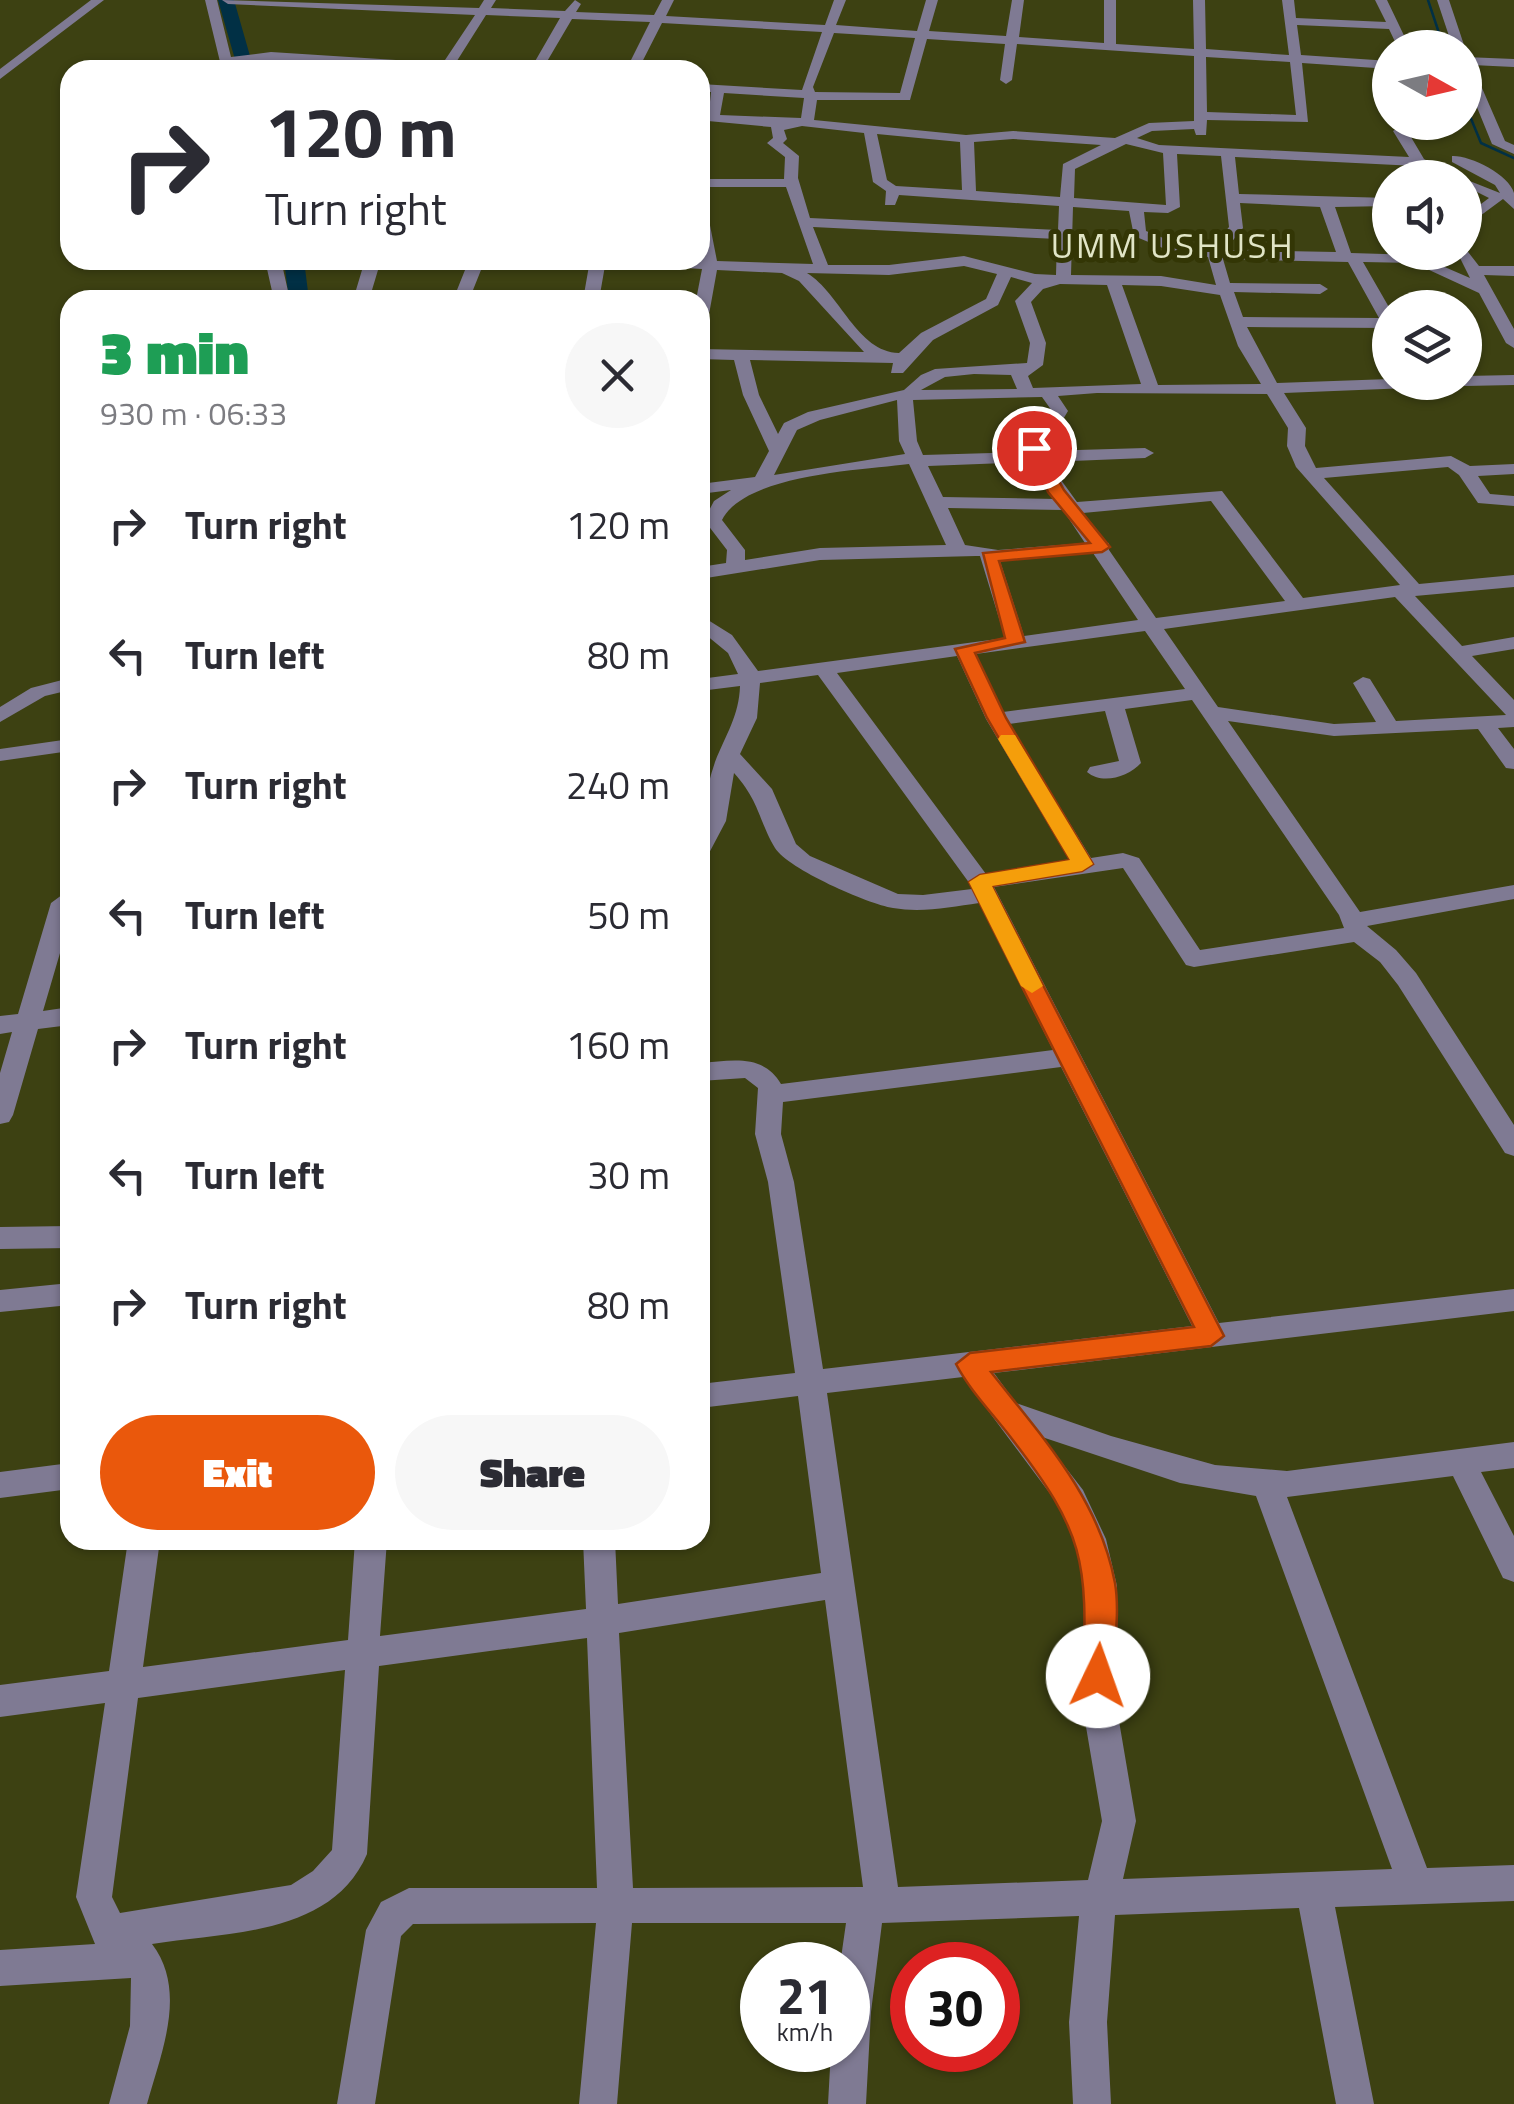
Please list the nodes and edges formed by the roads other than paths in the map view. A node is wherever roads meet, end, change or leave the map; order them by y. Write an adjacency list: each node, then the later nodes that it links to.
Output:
1 (98, 0): 38 (street)
2 (211, 0): 29 (street)
3 (228, 0): 14 (street)
4 (578, 0): 17 (street)
5 (668, 0): 18 (street)
6 (840, 0): 21 (street)
7 (932, 0): 24 (street)
8 (1018, 0): 25 (street)
9 (1110, 0): 26 (street)
10 (1199, 0): 27 (street)
11 (1288, 0): 19 (street)
12 (1380, 0): 20 (street)
13 (1443, 0): 23 (street)
14 (307, 3): 15 (street)
15 (398, 4): 16 (street)
16 (486, 5): 17 (street); 32 (street)
17 (569, 14): 18 (street); 33 (street)
18 (658, 20): 21 (street); 34 (street)
19 (1292, 21): 20 (street); 28 (street)
20 (1394, 26): 22 (street)
21 (829, 29): 24 (street); 42 (street)
22 (1396, 30)
23 (1454, 30)
24 (923, 36): 25 (street); 42 (street)
25 (1013, 41): 26 (street); 39 (street)
26 (1110, 48): 27 (street)
27 (1199, 54): 28 (street); 44 (street)
28 (1298, 58): 37 (street); 44 (street)
29 (225, 60)
30 (251, 60): 31 (street)
31 (304, 60)
32 (452, 60)
33 (542, 60)
34 (637, 60)
35 (1482, 62): 36 (street)
36 (1514, 63)
37 (1372, 64)
38 (0, 75)
39 (1006, 80)
40 (710, 89): 41 (street)
41 (718, 89): 42 (street); 45 (street)
42 (809, 95): 45 (street)
43 (1482, 102): 51 (street)
44 (1199, 120): 49 (street); 52 (street)
45 (803, 124): 47 (street); 58 (street)
46 (1305, 126): 54 (street)
47 (870, 131): 48 (street); 61 (street)
48 (966, 139): 49 (street); 62 (street)
49 (1117, 140): 50 (street); 65 (street)
50 (1170, 150): 52 (street); 67 (street)
51 (1514, 150)
52 (1204, 152): 53 (street)
53 (1228, 153): 54 (street); 64 (street)
54 (1308, 156): 59 (street)
55 (1457, 158): 66 (street)
56 (1372, 174): 59 (street)
57 (710, 183): 58 (street)
58 (790, 183): 69 (street)
59 (1336, 184): 63 (street); 64 (street); 75 (street)
60 (1482, 188): 66 (street)
61 (893, 190): 62 (street); 70 (street)
62 (969, 195): 65 (street)
63 (1372, 197)
64 (1235, 198): 72 (street)
65 (1065, 201): 67 (street); 71 (street)
66 (1507, 201): 68 (street)
67 (1136, 207): 72 (street)
68 (1482, 214)
69 (808, 222): 70 (street); 77 (street)
70 (885, 224): 71 (street)
71 (1064, 235): 83 (street)
72 (1216, 254): 73 (street); 85 (street)
73 (1316, 256): 75 (street); 86 (street)
74 (1372, 256): 75 (street)
75 (1349, 257): 88 (street)
76 (710, 262): 78 (street)
77 (822, 267): 78 (street); 81 (street)
78 (773, 268): 95 (street)
79 (1444, 270): 87 (street)
80 (1473, 270): 82 (street); 87 (street)
81 (1006, 271): 83 (street); 96 (street)
82 (1514, 272)
83 (1063, 278): 84 (street); 97 (street)
84 (1112, 278): 85 (street); 102 (street)
85 (1225, 289): 86 (street); 90 (street)
86 (1320, 289): 89 (street)
87 (1483, 289): 92 (street)
88 (1372, 294)
89 (1328, 320): 90 (street); 91 (street)
90 (1237, 322): 101 (street)
91 (1372, 322)
92 (1514, 343)
93 (710, 354): 94 (street)
94 (742, 355): 95 (street); 106 (street)
95 (883, 357): 96 (street)
96 (904, 358): 105 (street)
97 (1023, 370): 104 (street); 105 (street)
98 (1514, 380): 99 (street)
99 (1482, 381)
100 (1372, 384): 101 (street)
101 (1273, 388): 102 (street); 112 (street)
102 (1151, 389): 103 (street)
103 (1048, 391): 104 (street); 108 (street)
104 (1027, 393): 105 (street)
105 (902, 394): 106 (street); 109 (street)
106 (777, 451): 113 (street)
107 (1145, 453): 108 (street)
108 (1036, 456): 109 (street); 117 (street)
109 (915, 460): 113 (street); 116 (street)
110 (1514, 469): 111 (street)
111 (1466, 471): 112 (street); 115 (street)
112 (1311, 474): 124 (street)
113 (762, 481): 114 (street); 121 (street)
114 (710, 488)
115 (1514, 501)
116 (934, 502): 117 (street); 119 (street)
117 (1072, 506): 118 (street); 125 (street)
118 (1102, 547): 120 (street); 126 (street)
119 (958, 550): 120 (street); 121 (street)
120 (993, 554): 128 (street)
121 (735, 565): 122 (street)
122 (710, 571)
123 (1514, 581): 124 (street)
124 (1407, 590): 125 (street); 131 (street)
125 (1298, 605): 126 (street)
126 (1154, 624): 128 (street); 140 (street)
127 (710, 629): 135 (street)
128 (1016, 642): 130 (street)
129 (1504, 645): 131 (street); 132 (street)
130 (964, 649): 133 (street); 145 (street)
131 (1460, 652): 142 (street)
132 (1514, 666)
133 (823, 668): 135 (street); 158 (street)
134 (60, 678): 139 (street)
135 (749, 678): 136 (street); 150 (street)
136 (710, 684)
137 (1363, 684): 148 (street)
138 (60, 686): 139 (street)
139 (46, 689): 144 (street)
140 (1199, 693): 141 (street); 143 (street)
141 (1113, 704): 145 (street); 153 (street)
142 (1514, 712)
143 (1214, 713): 148 (street); 161 (street)
144 (0, 716)
145 (996, 718): 157 (street)
146 (1514, 721): 147 (street)
147 (1483, 722): 148 (street); 152 (street)
148 (1390, 727)
149 (60, 747): 151 (street)
150 (730, 754): 154 (street); 158 (street)
151 (0, 755)
152 (1514, 763)
153 (1098, 772)
154 (710, 800)
155 (710, 806): 156 (street)
156 (710, 834)
157 (1082, 864): 158 (street); 161 (street)
158 (983, 888): 165 (street)
159 (1514, 892): 161 (street)
160 (60, 914): 163 (street)
161 (1356, 927): 169 (street)
162 (60, 1017): 163 (street)
163 (26, 1022): 164 (street); 168 (street)
164 (0, 1025)
165 (1069, 1057): 167 (street); 175 (street)
166 (710, 1072): 167 (street)
167 (771, 1094): 177 (street)
168 (0, 1115)
169 (1514, 1146)
170 (60, 1237): 171 (street)
171 (0, 1238)
172 (60, 1295): 174 (street)
173 (1514, 1300): 175 (street)
174 (0, 1302)
175 (1211, 1336): 176 (street)
176 (970, 1364): 177 (street); 179 (street)
177 (811, 1383): 178 (street); 189 (street)
178 (710, 1395)
179 (1007, 1412): 183 (street); 197 (street)
180 (1514, 1456): 181 (street)
181 (1461, 1462): 183 (street); 188 (street)
182 (60, 1477): 184 (street)
183 (1267, 1484): 195 (street)
184 (0, 1486)
185 (143, 1550): 192 (street)
186 (371, 1550): 191 (street)
187 (599, 1550): 190 (street)
188 (1514, 1568)
189 (839, 1584): 190 (street); 198 (street)
190 (603, 1621): 191 (street); 199 (street)
191 (365, 1650): 192 (street); 200 (street)
192 (126, 1684): 193 (street); 200 (street)
193 (0, 1701)
194 (1514, 1882): 195 (street)
195 (1415, 1884): 196 (street)
196 (1314, 1888): 197 (street); 208 (street)
197 (1098, 1896): 198 (street); 207 (street)
198 (874, 1905): 199 (street); 206 (street)
199 (616, 1906): 204 (street); 205 (street)
200 (109, 1933): 201 (street)
201 (142, 1960): 202 (street); 203 (street)
202 (0, 1968)
203 (128, 2104)
204 (356, 2104)
205 (598, 2104)
206 (847, 2104)
207 (1092, 2104)
208 (1355, 2104)

